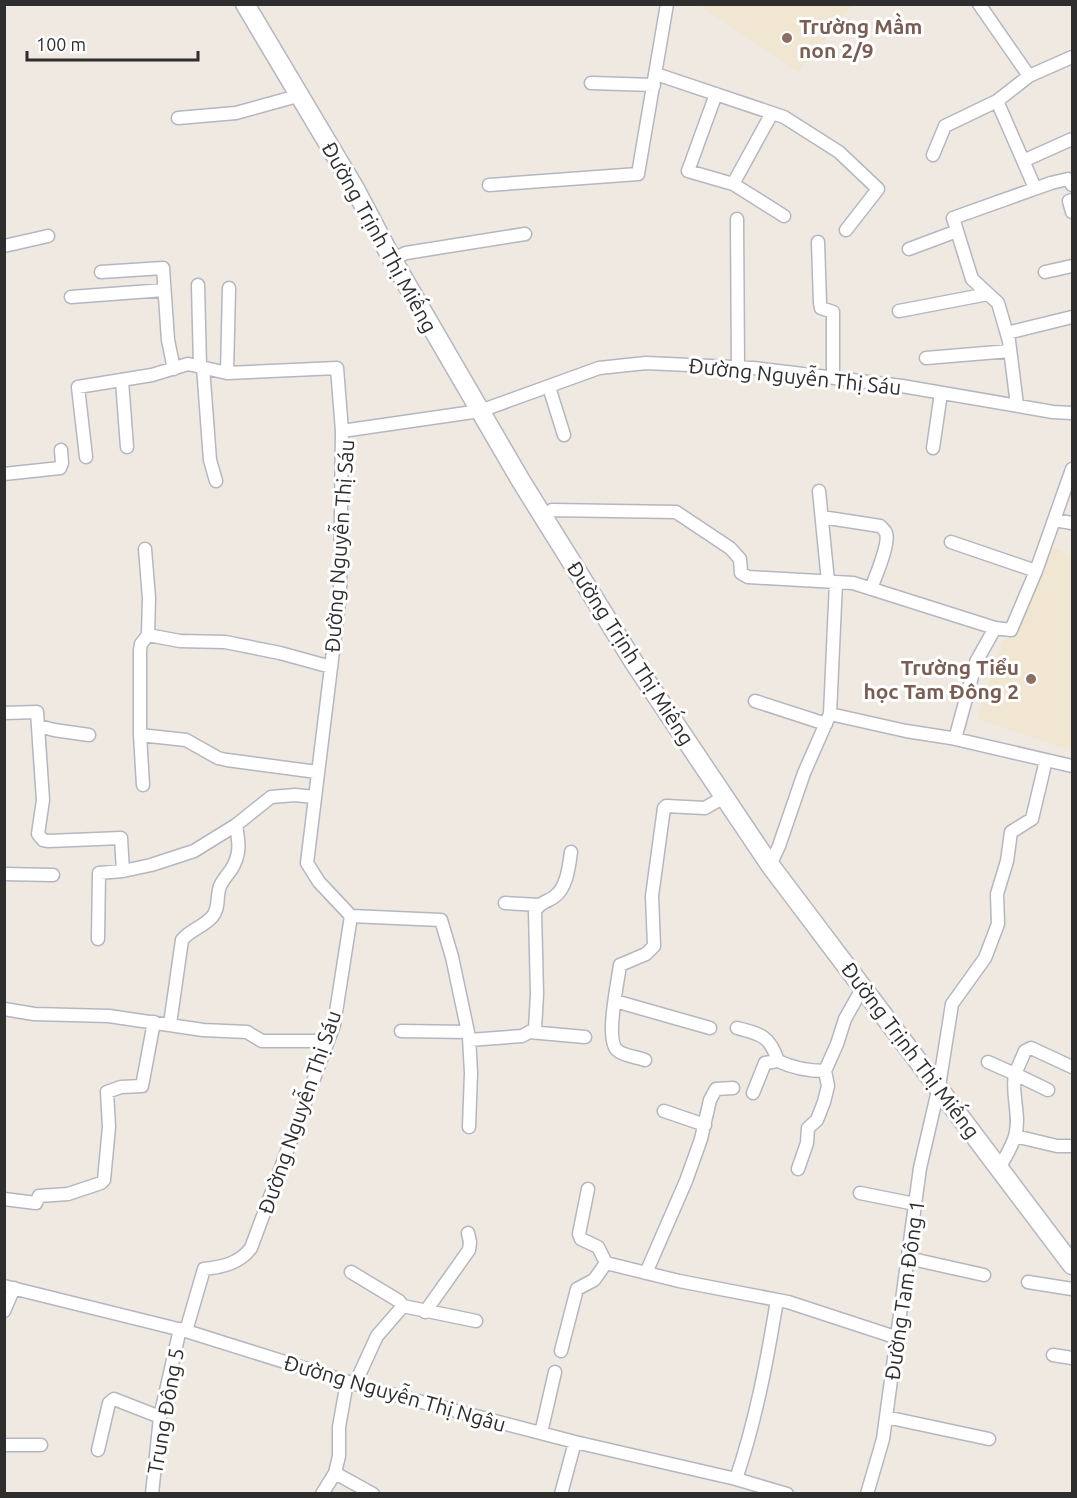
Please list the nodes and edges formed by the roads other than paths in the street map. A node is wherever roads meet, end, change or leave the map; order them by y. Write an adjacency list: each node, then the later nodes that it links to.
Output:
1 (245, 4): 9 (main road, Đường Trịnh Thị Miếng)
2 (667, 4): 6 (street)
3 (979, 4): 5 (street)
4 (1072, 57): 5 (street)
5 (1029, 76): 10 (street)
6 (655, 80): 7 (street); 8 (street); 17 (street)
7 (591, 83)
8 (716, 94): 11 (street); 16 (street)
9 (301, 95): 12 (street); 31 (main road, Đường Trịnh Thị Miếng)
10 (997, 101): 14 (street); 15 (street)
11 (772, 113): 16 (street); 24 (street)
12 (177, 118)
13 (1072, 139): 15 (street)
14 (933, 155)
15 (1023, 161): 19 (street)
16 (733, 184): 22 (street)
17 (489, 185)
18 (1072, 185): 19 (street)
19 (1035, 188): 25 (street)
20 (1072, 200): 21 (street)
21 (1072, 212)
22 (784, 216)
23 (737, 219): 46 (street)
24 (846, 230)
25 (957, 231): 30 (street); 38 (street)
26 (525, 234): 31 (street)
27 (48, 236): 29 (street)
28 (818, 242): 49 (street)
29 (4, 246)
30 (909, 249)
31 (392, 259): 54 (main road, Đường Trịnh Thị Miếng)
32 (1072, 266): 34 (street)
33 (101, 272): 37 (street)
34 (1045, 272)
35 (198, 285): 45 (street)
36 (229, 288): 48 (street)
37 (164, 290): 39 (street); 47 (street)
38 (988, 294): 40 (street); 42 (street)
39 (71, 297)
40 (899, 311)
41 (1072, 317): 42 (street)
42 (1007, 333): 43 (street)
43 (1010, 351): 44 (street); 53 (street)
44 (926, 358)
45 (202, 367): 47 (street); 48 (street); 64 (street)
46 (738, 367): 49 (street, Đường Nguyễn Thị Sáu); 51 (street, Đường Nguyễn Thị Sáu)
47 (174, 369): 50 (street)
48 (228, 373): 56 (street)
49 (833, 378): 52 (street, Đường Nguyễn Thị Sáu)
50 (122, 381): 58 (street); 61 (street)
51 (549, 387): 54 (street, Đường Nguyễn Thị Sáu); 57 (street)
52 (941, 393): 53 (street, Đường Nguyễn Thị Sáu); 59 (street)
53 (1017, 405): 55 (street, Đường Nguyễn Thị Sáu)
54 (480, 411): 56 (street, Đường Nguyễn Thị Sáu); 66 (main road, Đường Trịnh Thị Miếng)
55 (1072, 413)
56 (342, 431): 77 (street, Đường Nguyễn Thị Sáu)
57 (564, 435)
58 (127, 447)
59 (933, 448)
60 (61, 450): 63 (street)
61 (86, 457)
62 (1072, 469): 68 (street)
63 (4, 474)
64 (216, 481)
65 (819, 491): 67 (street)
66 (542, 517): 73 (street); 90 (main road, Đường Trịnh Thị Miếng)
67 (822, 517): 73 (street); 74 (street)
68 (1054, 520): 69 (street); 72 (street)
69 (1072, 523)
70 (951, 542): 72 (street)
71 (145, 549): 76 (street)
72 (1036, 571): 75 (street)
73 (832, 581): 74 (street); 80 (street)
74 (872, 589): 75 (street)
75 (995, 628): 84 (street)
76 (148, 635): 77 (street); 83 (street)
77 (331, 667): 87 (street, Đường Nguyễn Thị Sáu)
78 (754, 701): 80 (street)
79 (4, 713): 81 (street)
80 (828, 719): 84 (street); 93 (street)
81 (39, 726): 82 (street); 94 (street)
82 (89, 735)
83 (140, 735): 87 (street); 88 (street)
84 (955, 739): 85 (street)
85 (1046, 760): 86 (street); 119 (street, Đường Tam Đông 1)
86 (1072, 766)
87 (317, 772): 89 (street, Đường Nguyễn Thị Sáu)
88 (143, 785)
89 (314, 796): 91 (street); 99 (street, Đường Nguyễn Thị Sáu)
90 (724, 797): 93 (main road, Đường Trịnh Thị Miếng); 102 (street)
91 (236, 825): 94 (street); 105 (street)
92 (571, 852): 98 (street)
93 (770, 865): 101 (main road, Đường Trịnh Thị Miếng)
94 (123, 871): 100 (street)
95 (4, 874): 96 (street)
96 (53, 874)
97 (505, 903): 98 (street)
98 (539, 905): 109 (street)
99 (351, 916): 110 (street); 112 (street, Đường Nguyễn Thị Sáu)
100 (98, 939)
101 (863, 987): 117 (street); 119 (main road, Đường Trịnh Thị Miếng)
102 (615, 1001): 106 (street); 113 (street)
103 (4, 1009): 104 (street)
104 (154, 1022): 105 (street); 132 (street)
105 (170, 1024): 112 (street)
106 (710, 1028)
107 (737, 1028): 114 (street)
108 (401, 1031): 110 (street)
109 (529, 1032): 110 (street); 111 (street)
110 (469, 1036): 125 (street)
111 (585, 1037)
112 (327, 1041): 149 (street, Đường Nguyễn Thị Sáu)
113 (645, 1060)
114 (778, 1061): 117 (street); 122 (street)
115 (988, 1062): 118 (street)
116 (1072, 1067): 118 (street)
117 (825, 1071): 129 (street)
118 (1015, 1074): 121 (street); 126 (street)
119 (939, 1086): 128 (main road, Đường Trịnh Thị Miếng); 133 (street, Đường Tam Đông 1)
120 (733, 1088): 124 (street)
121 (1048, 1090)
122 (753, 1093)
123 (664, 1111): 124 (street)
124 (705, 1125): 139 (street)
125 (469, 1127)
126 (1015, 1136): 127 (street); 128 (street)
127 (1072, 1146)
128 (1000, 1167): 137 (main road, Đường Trịnh Thị Miếng)
129 (798, 1169)
130 (588, 1189): 136 (street)
131 (860, 1193): 133 (street)
132 (4, 1199)
133 (915, 1204): 135 (street, Đường Tam Đông 1)
134 (468, 1233): 147 (street)
135 (908, 1258): 140 (street); 150 (street, Đường Tam Đông 1)
136 (606, 1263): 139 (street); 151 (street)
137 (1072, 1265)
138 (351, 1272): 145 (street)
139 (646, 1273): 144 (street)
140 (984, 1275)
141 (1028, 1282): 143 (street)
142 (9, 1287): 146 (street); 149 (street, Đường Nguyễn Thị Ngâu)
143 (1072, 1289)
144 (777, 1300): 150 (street); 165 (street)
145 (403, 1306): 147 (street); 155 (street)
146 (4, 1311)
147 (425, 1312): 148 (street)
148 (476, 1322)
149 (183, 1330): 155 (street, Đường Nguyễn Thị Ngâu); 156 (street, Trung Đông 5)
150 (898, 1338): 157 (street, Đường Tam Đông 1)
151 (561, 1351)
152 (1053, 1355): 153 (street)
153 (1072, 1358)
154 (555, 1372): 158 (street)
155 (351, 1383): 158 (street, Đường Nguyễn Thị Ngâu); 164 (street)
156 (160, 1417): 163 (street); 166 (street, Trung Đông 5)
157 (886, 1417): 159 (street); 171 (street, Đường Tam Đông 1)
158 (541, 1433): 160 (street, Đường Nguyễn Thị Ngâu)
159 (989, 1439)
160 (575, 1442): 165 (street, Đường Nguyễn Thị Ngâu); 169 (street)
161 (4, 1445): 162 (street)
162 (41, 1445)
163 (98, 1450)
164 (335, 1473): 167 (street); 168 (street)
165 (736, 1479): 170 (street, Đường Nguyễn Thị Ngâu)
166 (152, 1494)
167 (322, 1494)
168 (373, 1494)
169 (561, 1494)
170 (787, 1494)
171 (867, 1494)

